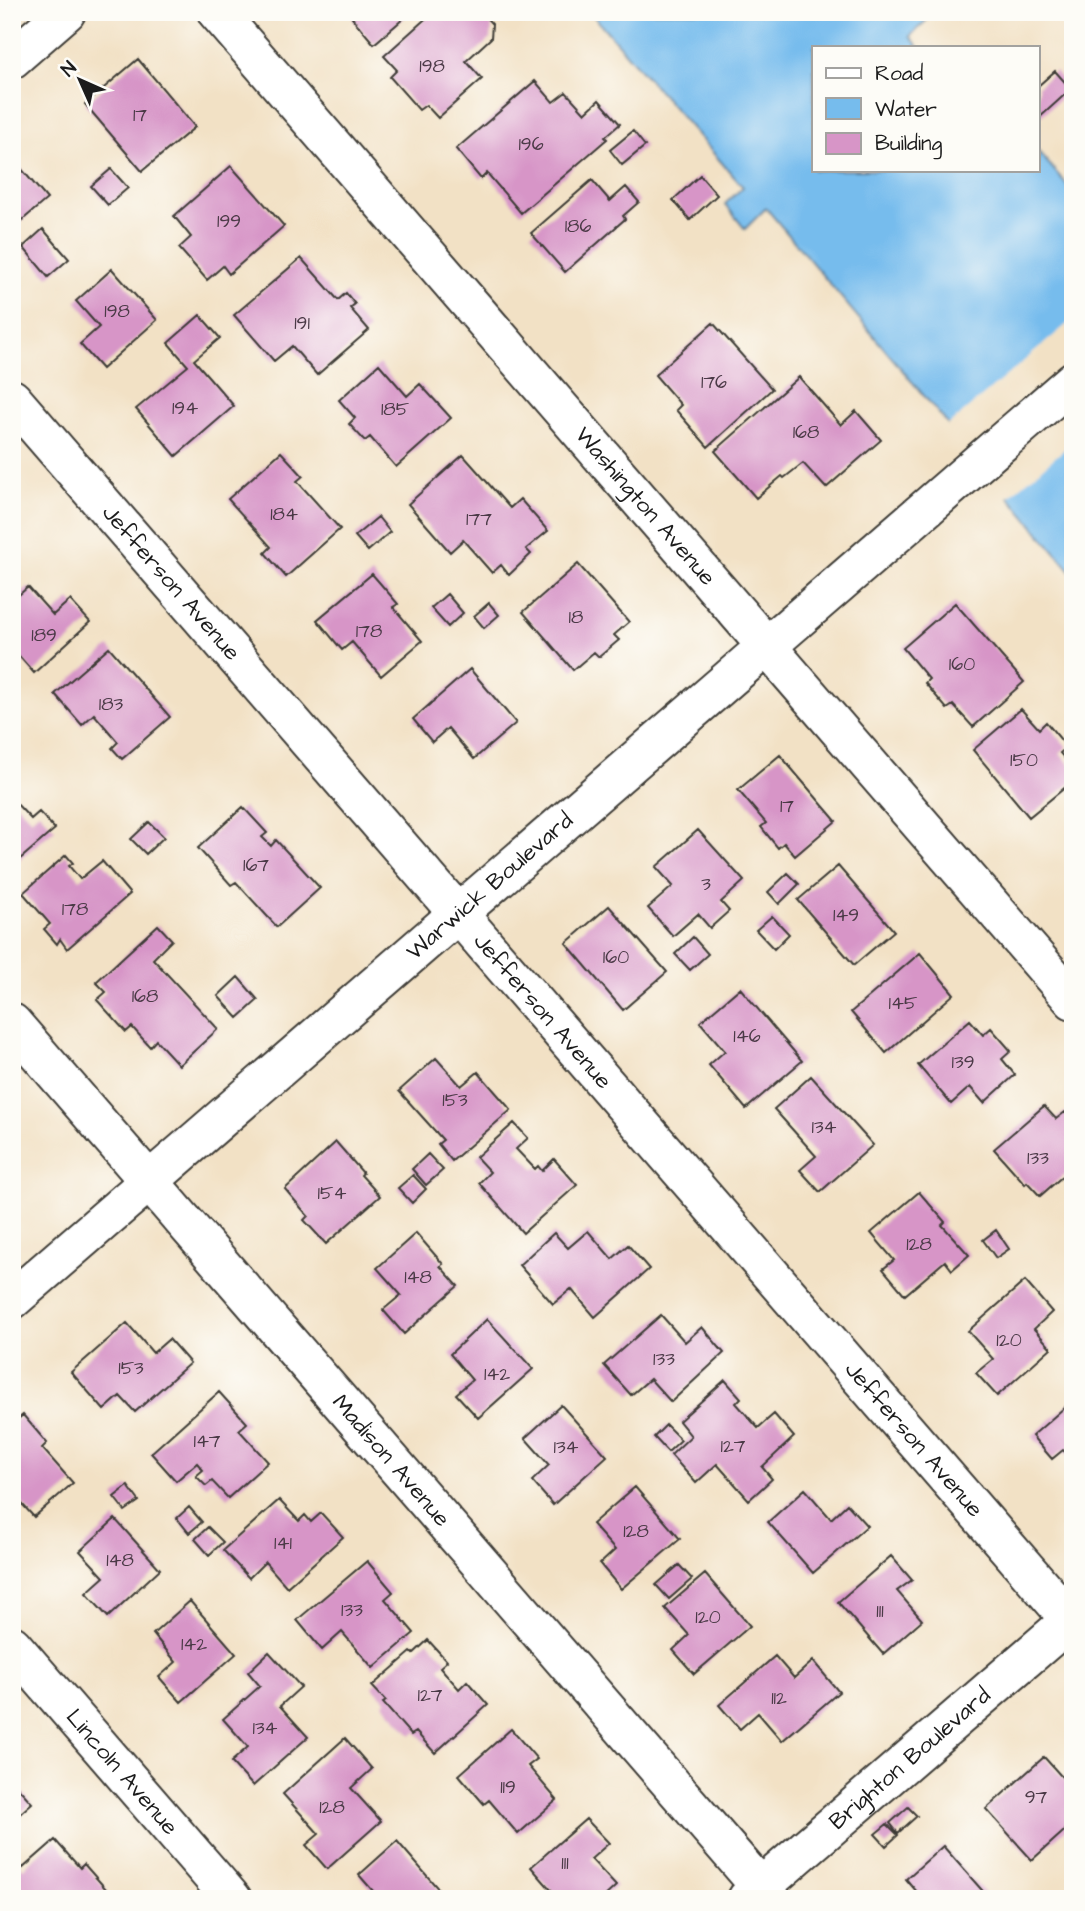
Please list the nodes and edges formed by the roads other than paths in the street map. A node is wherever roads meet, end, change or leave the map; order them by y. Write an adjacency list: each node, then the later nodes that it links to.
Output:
1 (66, 12): 3 (street)
2 (217, 12): 6 (street, Washington Avenue)
3 (12, 59)
4 (1073, 381): 6 (street, Warwick Boulevard)
5 (12, 399): 7 (street, Jefferson Avenue)
6 (766, 646): 7 (street, Warwick Boulevard); 8 (street, Washington Avenue)
7 (458, 915): 10 (street, Warwick Boulevard); 12 (street, Jefferson Avenue)
8 (1073, 1000)
9 (12, 1023): 10 (street, Madison Avenue)
10 (150, 1181): 11 (street, Warwick Boulevard); 14 (street, Madison Avenue)
11 (12, 1300)
12 (1072, 1620): 14 (street, Brighton Boulevard)
13 (12, 1645): 15 (street, Lincoln Avenue)
14 (759, 1895)
15 (232, 1899)

